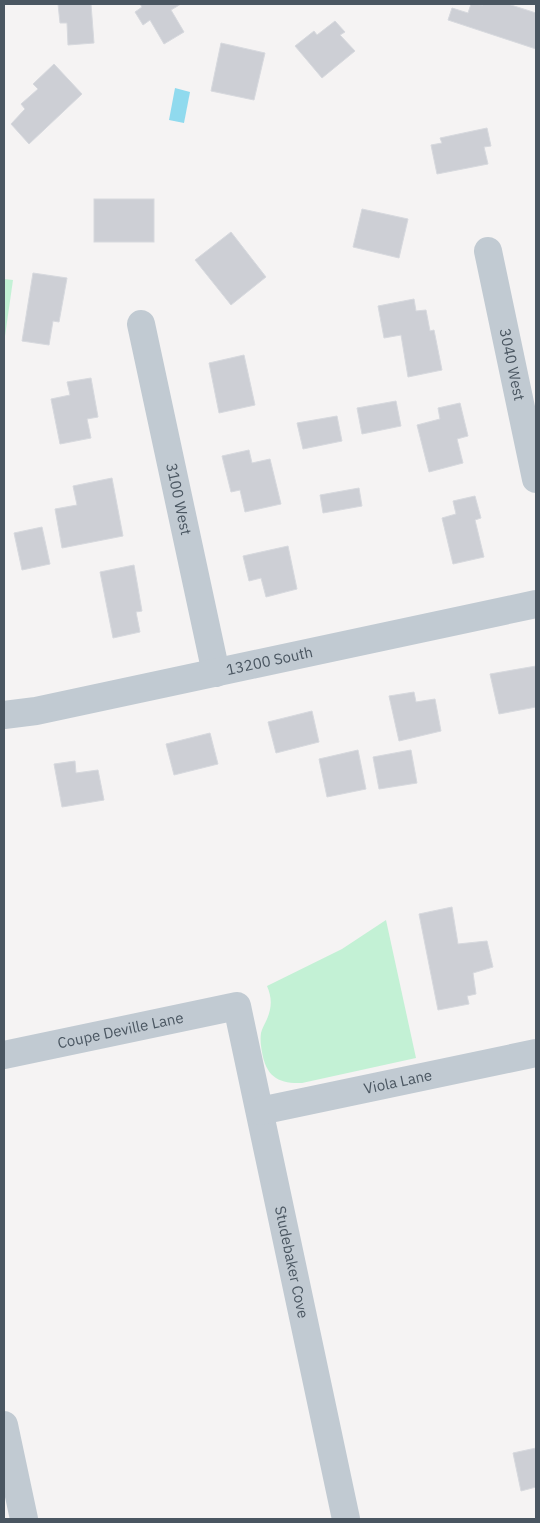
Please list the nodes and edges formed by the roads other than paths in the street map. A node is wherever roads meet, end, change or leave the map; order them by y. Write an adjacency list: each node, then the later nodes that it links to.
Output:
1 (488, 251): 3 (street, 3040 West)
2 (142, 324): 5 (street, 3100 West)
3 (536, 479)
4 (536, 604): 5 (street, 13200 South)
5 (216, 673): 6 (street, 13200 South)
6 (4, 715)
7 (237, 1006): 9 (street, Coupe Deville Lane); 10 (street, Studebaker Cove)
8 (536, 1053): 10 (street, Viola Lane)
9 (4, 1055)
10 (260, 1111): 13 (street, Studebaker Cove)
11 (4, 1424): 12 (street)
12 (24, 1519)
13 (346, 1519)

